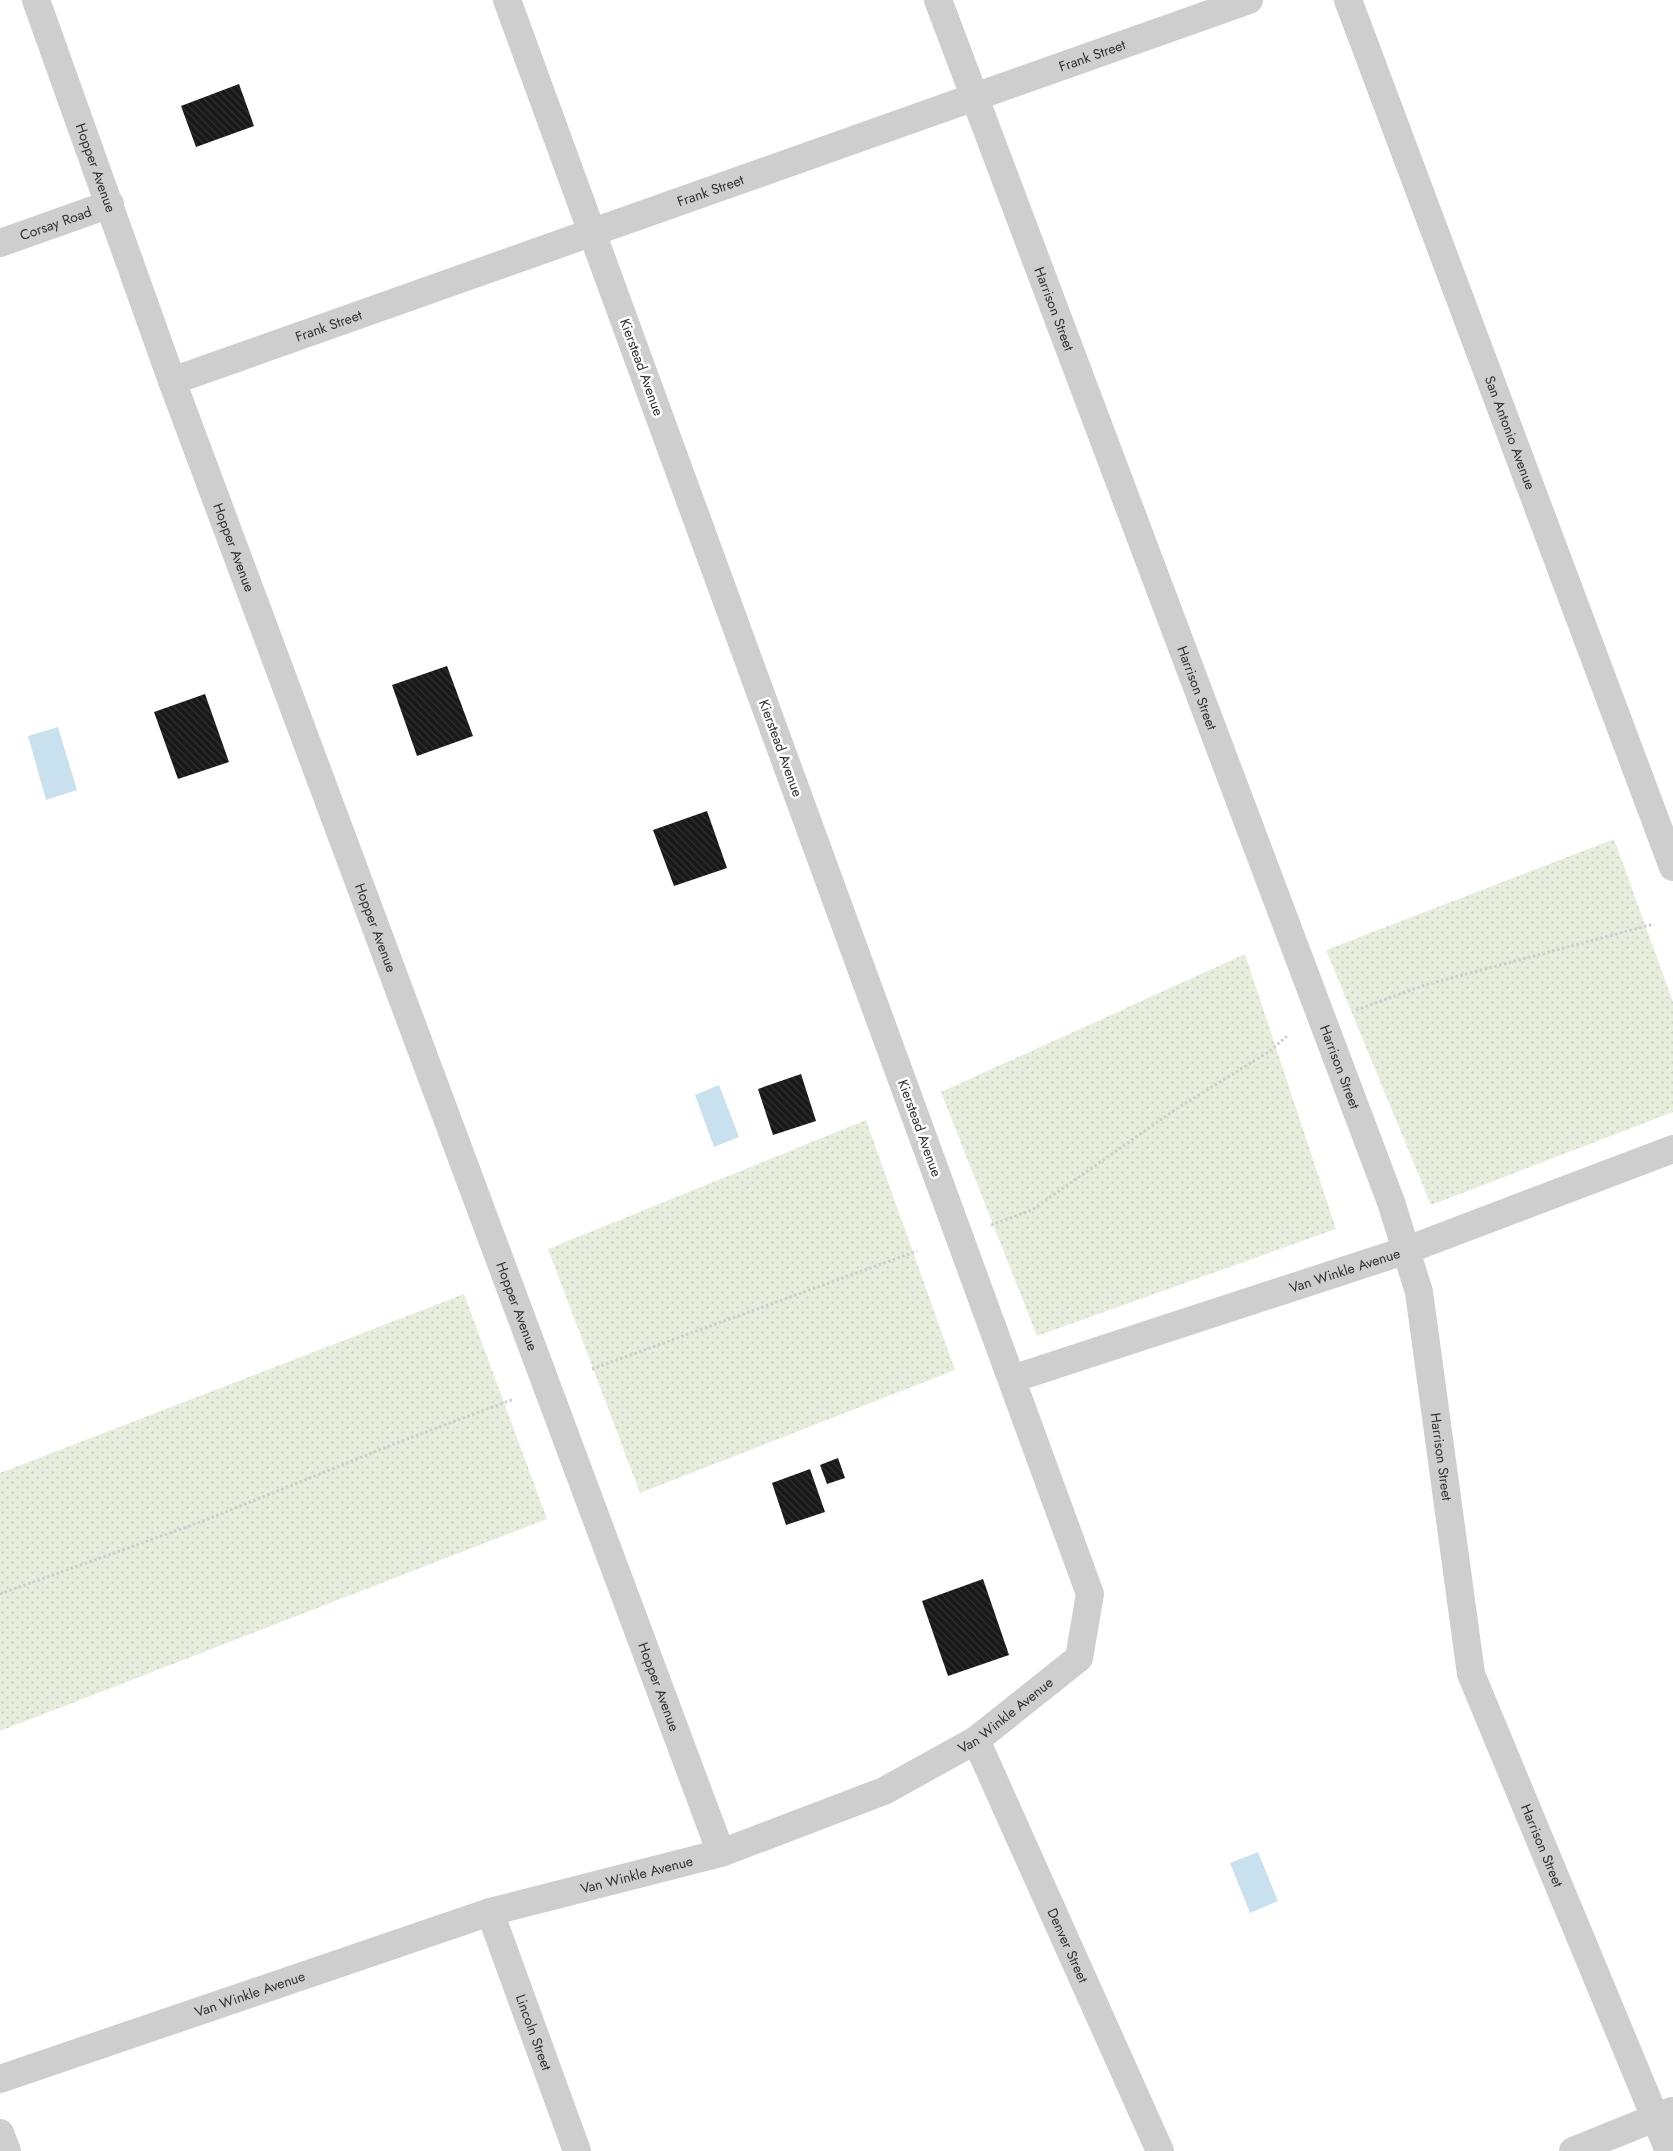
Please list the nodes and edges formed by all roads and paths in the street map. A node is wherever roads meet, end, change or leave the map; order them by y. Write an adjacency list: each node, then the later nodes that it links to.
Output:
1 (36, 0): 7 (street, Hopper Avenue)
2 (507, 0): 8 (street, Kierstead Avenue)
3 (938, 0): 6 (street, Harrison Street)
4 (1249, 0): 6 (street, Frank Street)
5 (1348, 0): 11 (street, San Antonio Avenue)
6 (973, 97): 8 (street, Frank Street); 17 (street, Harrison Street)
7 (110, 204): 9 (street, Corsay Road); 10 (street, Hopper Avenue)
8 (592, 232): 10 (street, Frank Street); 20 (street, Kierstead Avenue)
9 (0, 243)
10 (172, 381): 25 (street, Hopper Avenue)
11 (1673, 867)
12 (1654, 924): 13 (path)
13 (1348, 1013)
14 (1286, 1036): 16 (path)
15 (1673, 1149): 17 (street, Van Winkle Avenue)
16 (990, 1225)
17 (1407, 1250): 20 (street, Van Winkle Avenue); 28 (street, Harrison Street)
18 (917, 1251): 19 (path)
19 (592, 1369)
20 (1012, 1379): 22 (street, Kierstead Avenue)
21 (517, 1398): 23 (path)
22 (1054, 1496): 24 (street, Van Winkle Avenue)
23 (0, 1594)
24 (976, 1740): 25 (street, Van Winkle Avenue); 32 (street, Denver Street)
25 (721, 1854): 26 (street, Van Winkle Avenue)
26 (490, 1912): 27 (street, Van Winkle Avenue); 31 (street, Lincoln Street)
27 (0, 2079)
28 (1664, 2114): 33 (street); 34 (street, Harrison Street)
29 (0, 2133): 30 (street)
30 (7, 2151)
31 (577, 2151)
32 (1160, 2151)
33 (1573, 2151)
34 (1669, 2151)

